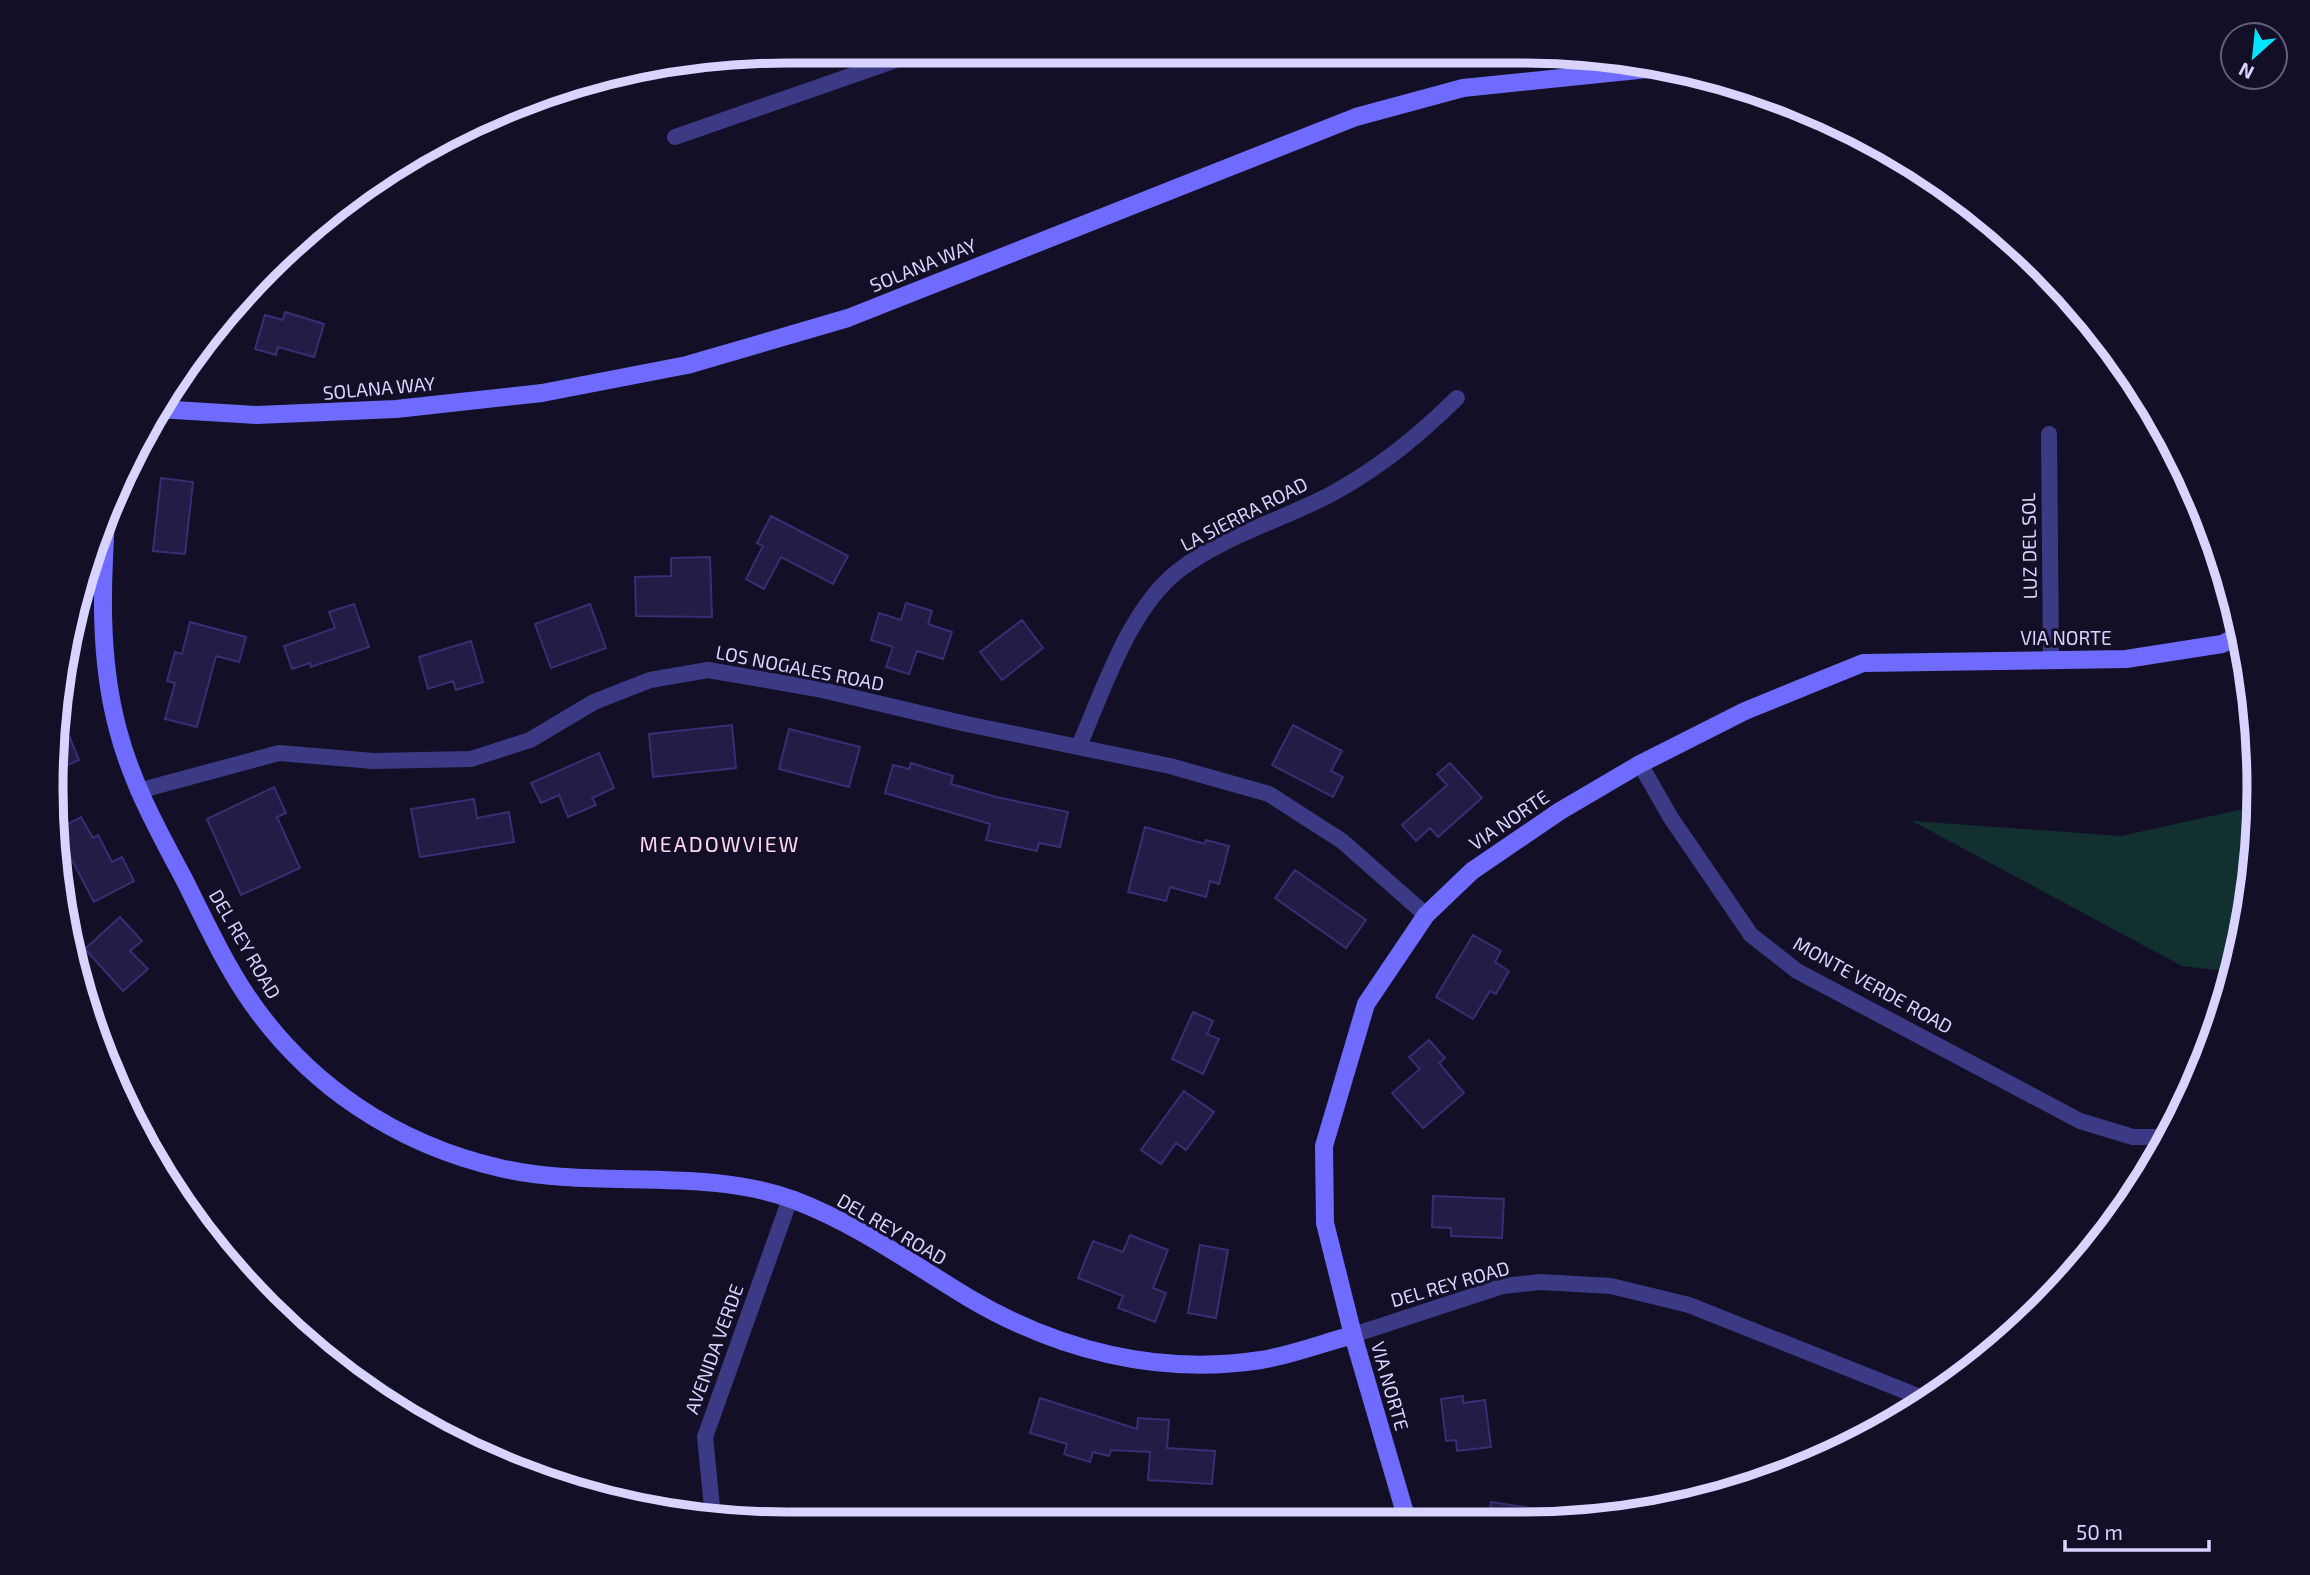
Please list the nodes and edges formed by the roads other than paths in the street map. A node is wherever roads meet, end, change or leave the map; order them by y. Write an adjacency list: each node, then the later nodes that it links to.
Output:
1 (888, 63): 3 (street)
2 (1629, 71): 5 (street, SOLANA WAY)
3 (675, 137)
4 (1457, 398): 10 (street, LA SIERRA ROAD)
5 (169, 411)
6 (2049, 434): 9 (street, LUZ DEL SOL)
7 (104, 548): 12 (street, DEL REY ROAD)
8 (2231, 639): 9 (street, VIA NORTE)
9 (2051, 659): 11 (street, VIA NORTE)
10 (1079, 747): 12 (street, LOS NOGALES ROAD); 13 (street, LOS NOGALES ROAD)
11 (1640, 764): 13 (street, VIA NORTE); 14 (street, MONTE VERDE ROAD)
12 (138, 791): 15 (street, DEL REY ROAD)
13 (1426, 915): 16 (street, VIA NORTE)
14 (2157, 1137)
15 (790, 1199): 16 (street, DEL REY ROAD); 18 (street, AVENIDA VERDE)
16 (1353, 1335): 17 (street, DEL REY ROAD); 19 (street, VIA NORTE)
17 (1916, 1396)
18 (712, 1508)
19 (1405, 1512)

